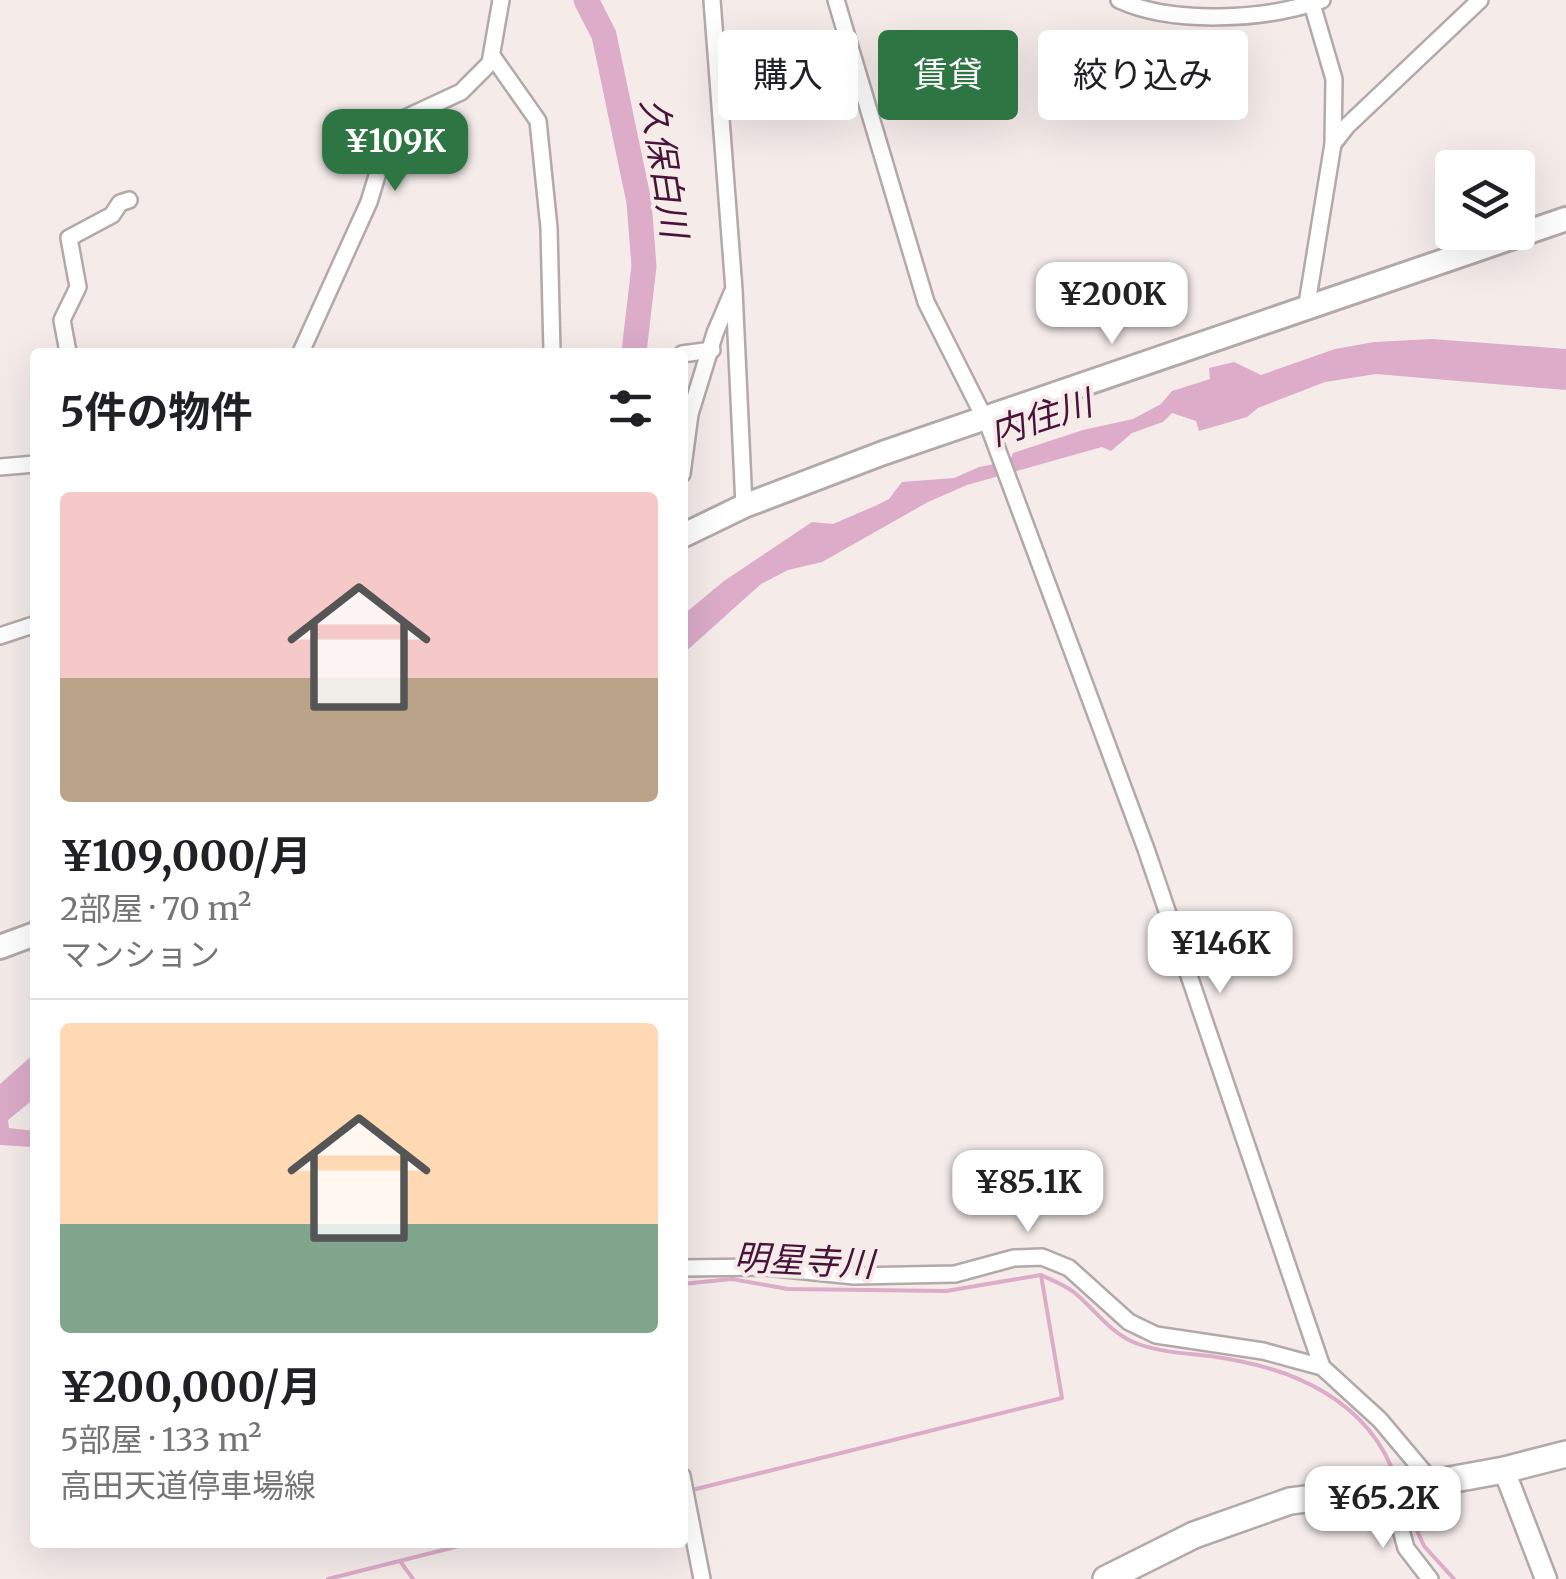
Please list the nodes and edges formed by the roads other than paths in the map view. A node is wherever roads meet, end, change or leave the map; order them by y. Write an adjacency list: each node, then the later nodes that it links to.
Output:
1 (501, 0): 7 (street)
2 (712, 0): 11 (street)
3 (836, 0): 18 (street)
4 (1118, 0): 6 (street)
5 (1480, 0): 8 (street)
6 (1317, 2): 8 (street)
7 (492, 57): 14 (street); 15 (street)
8 (1333, 144): 12 (street)
9 (129, 200): 13 (street)
10 (1566, 219): 12 (main road)
11 (734, 290): 16 (street); 22 (street)
12 (1306, 310): 18 (main road)
13 (67, 348)
14 (302, 348)
15 (552, 348)
16 (712, 350): 17 (street); 19 (street)
17 (688, 353)
18 (986, 422): 22 (main road); 29 (street)
19 (688, 454)
20 (30, 464): 21 (street)
21 (0, 467)
22 (744, 506): 23 (main road)
23 (688, 533)
24 (30, 626): 25 (street)
25 (0, 636)
26 (30, 936): 27 (main road)
27 (0, 947)
28 (688, 1268): 29 (street)
29 (1322, 1367): 32 (street)
30 (1566, 1454): 31 (main road)
31 (1504, 1470): 32 (main road); 37 (street)
32 (1413, 1486): 35 (main road); 36 (street)
33 (688, 1507): 34 (street)
34 (702, 1579)
35 (1106, 1579)
36 (1430, 1579)
37 (1546, 1579)

